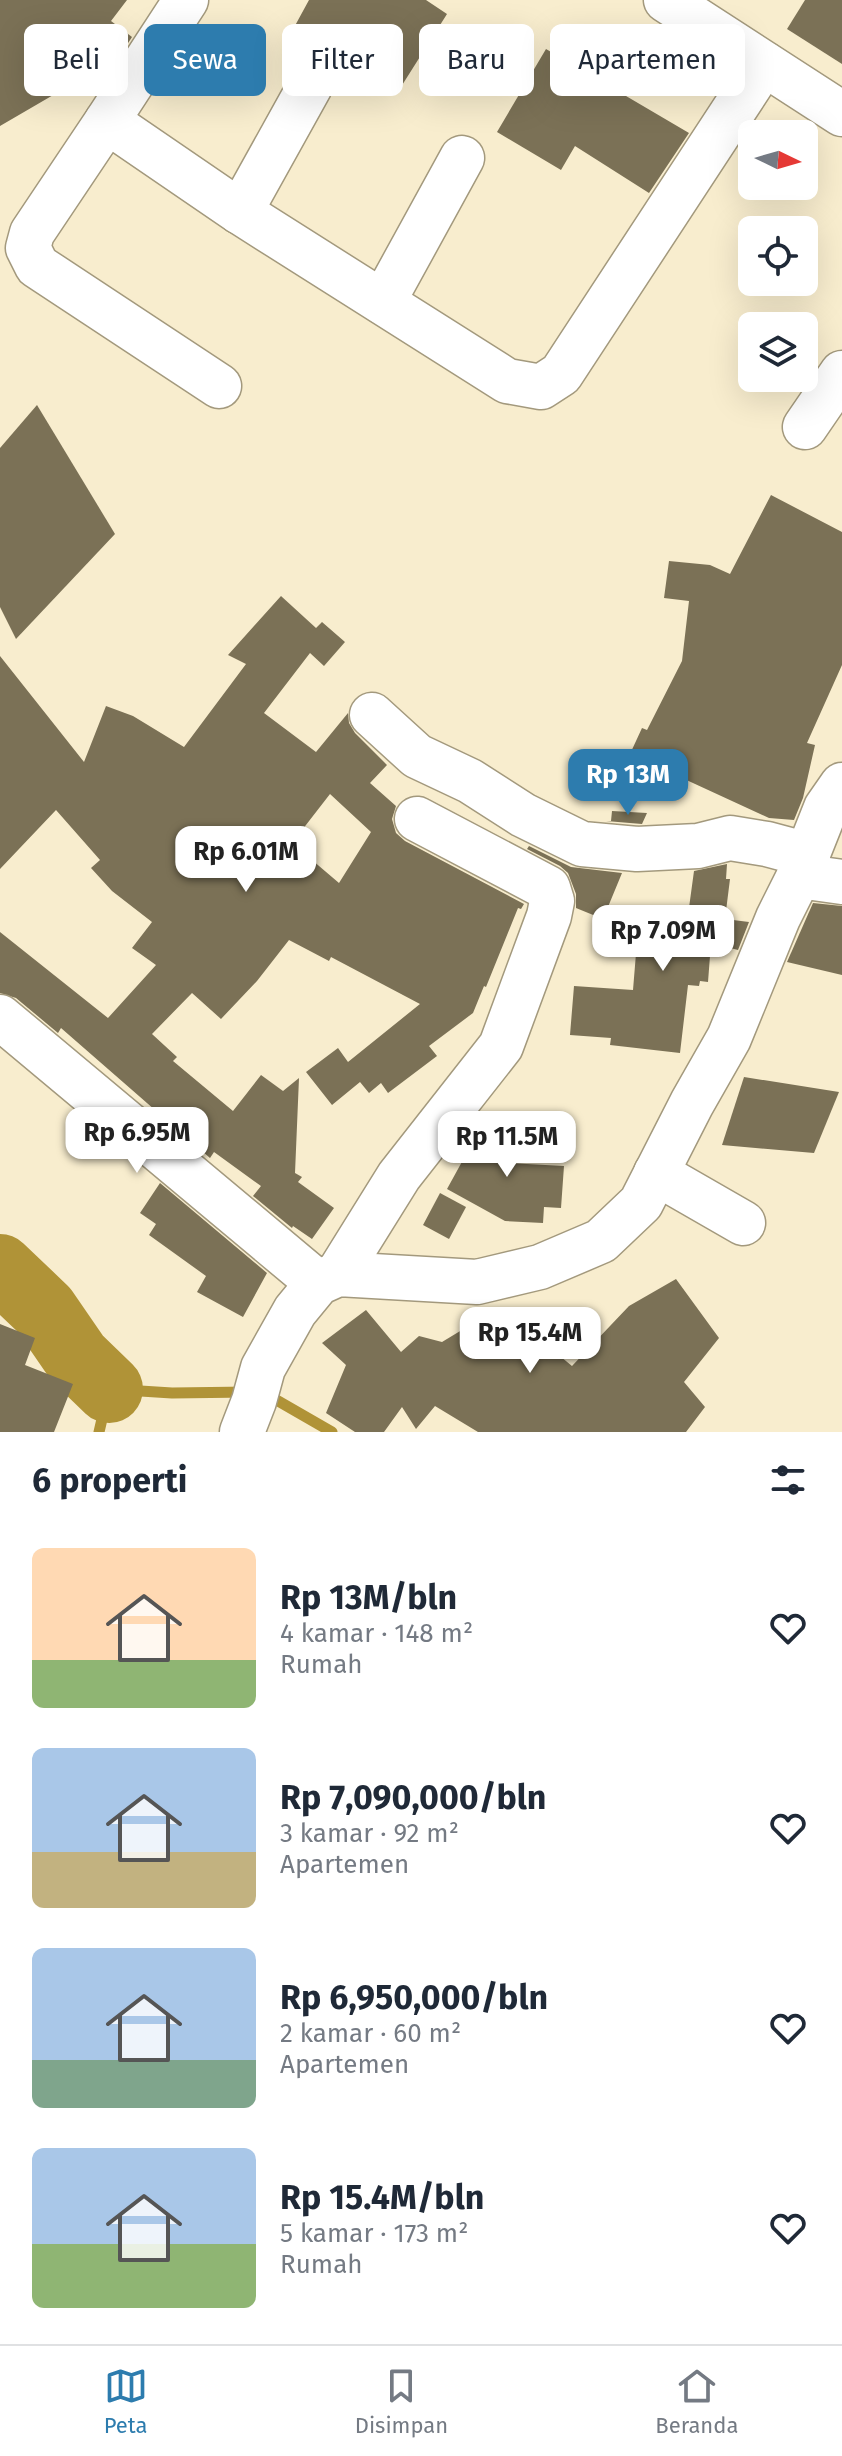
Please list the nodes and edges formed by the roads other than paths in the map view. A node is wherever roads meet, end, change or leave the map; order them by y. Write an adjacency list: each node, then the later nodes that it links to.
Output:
1 (186, 0): 6 (street)
2 (666, 0): 3 (street)
3 (764, 64): 5 (street); 9 (street)
4 (304, 96): 8 (street)
5 (842, 114)
6 (107, 121): 8 (street); 11 (street)
7 (462, 158): 9 (street)
8 (240, 212): 9 (street)
9 (383, 302)
10 (842, 373): 12 (street)
11 (219, 386)
12 (805, 427)
13 (372, 715): 16 (street)
14 (842, 785): 16 (street)
15 (417, 819): 21 (street)
16 (804, 866): 17 (street); 19 (street)
17 (842, 882)
18 (0, 1017): 21 (street)
19 (656, 1173): 20 (street); 21 (street)
20 (743, 1223)
21 (328, 1278): 22 (street)
22 (253, 1400)

